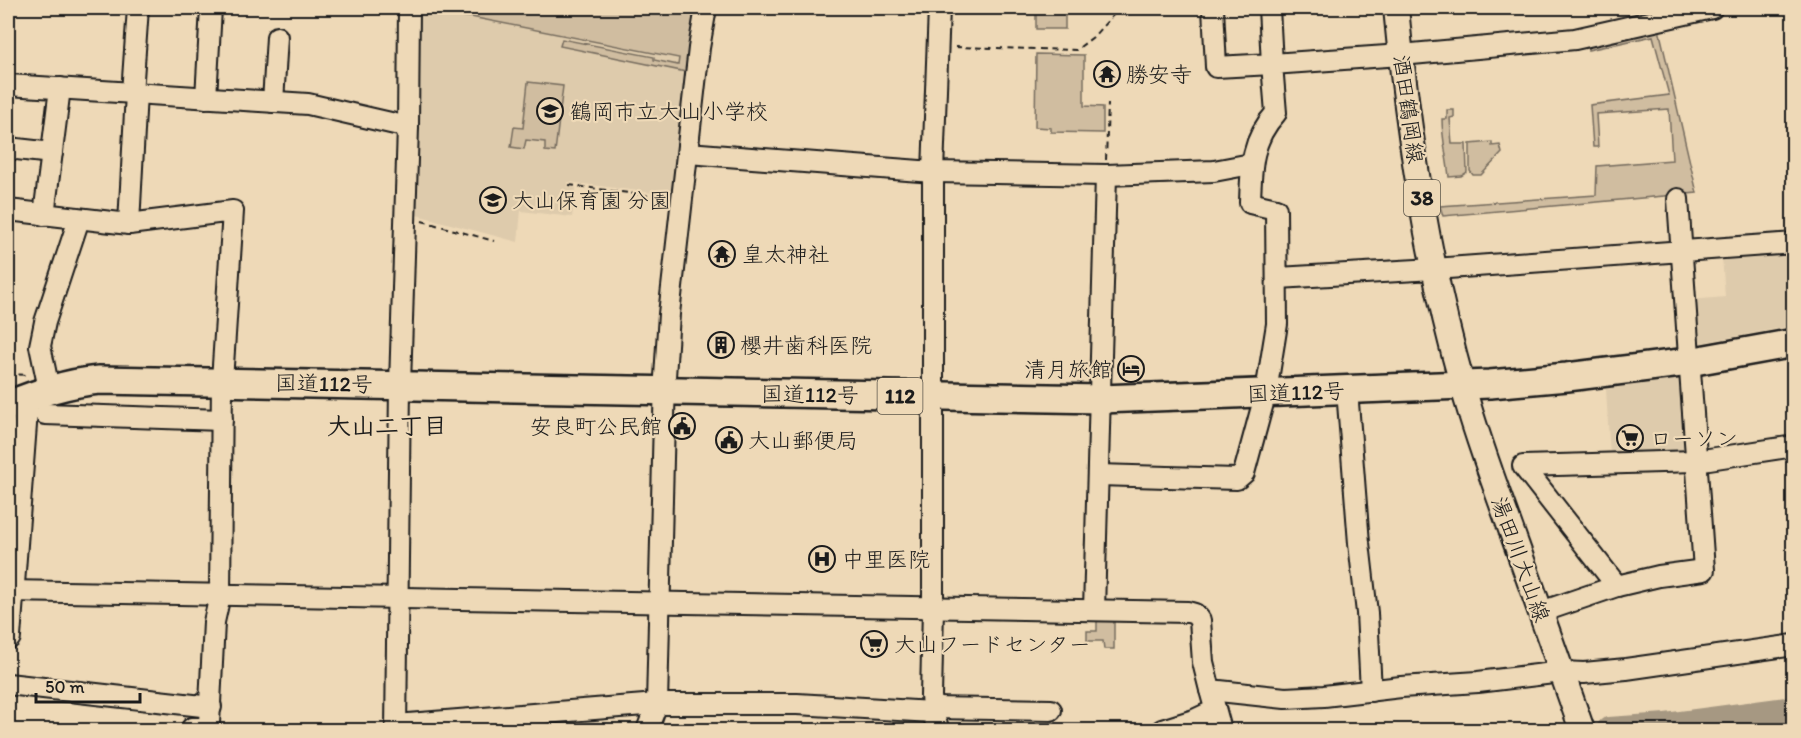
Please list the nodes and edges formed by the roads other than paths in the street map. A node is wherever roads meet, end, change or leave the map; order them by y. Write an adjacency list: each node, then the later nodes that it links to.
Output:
1 (138, 8): 15 (street)
2 (211, 8): 16 (street)
3 (409, 8): 18 (street)
4 (706, 8): 21 (street)
5 (939, 8): 23 (street)
6 (1213, 8): 12 (street)
7 (1269, 8): 12 (street)
8 (1396, 8): 11 (main road, 酒田鶴岡線 / 38)
9 (1712, 8): 11 (street)
10 (277, 37): 17 (street)
11 (1401, 55): 12 (street); 32 (main road, 酒田鶴岡線 / 38)
12 (1272, 64): 22 (street)
13 (8, 85): 14 (street)
14 (60, 88): 15 (street); 20 (street)
15 (134, 93): 16 (street); 29 (street)
16 (206, 98): 17 (street)
17 (273, 102): 18 (street)
18 (408, 127): 37 (street)
19 (8, 148): 20 (street)
20 (52, 153): 27 (street)
21 (688, 153): 23 (street); 40 (street)
22 (1251, 164): 24 (street); 33 (street)
23 (933, 172): 24 (street); 43 (street)
24 (1106, 175): 44 (street)
25 (1678, 199): 31 (street)
26 (8, 210): 27 (street)
27 (45, 215): 28 (street)
28 (79, 219): 29 (street); 42 (street)
29 (129, 224): 36 (street)
30 (1794, 243): 31 (street)
31 (1681, 251): 32 (street); 35 (street)
32 (1434, 269): 33 (street); 38 (main road, 酒田鶴岡線 / 38)
33 (1278, 278): 41 (street)
34 (1794, 343): 35 (highway, 国道112号 / 112)
35 (1689, 362): 38 (highway, 国道112号 / 112); 47 (street)
36 (222, 381): 37 (highway, 国道112号 / 112); 42 (highway, 国道112号 / 112); 45 (street)
37 (400, 385): 40 (highway, 国道112号 / 112); 52 (street)
38 (1462, 386): 39 (highway, 国道112号 / 112); 56 (main road, 湯田川大山線)
39 (1347, 390): 41 (highway, 国道112号 / 112); 62 (street)
40 (664, 391): 43 (highway, 国道112号 / 112); 53 (street)
41 (1266, 392): 44 (highway, 国道112号 / 112); 48 (street)
42 (33, 396): 45 (street); 50 (main road)
43 (933, 397): 44 (highway, 国道112号 / 112); 54 (street)
44 (1101, 399): 48 (street)
45 (222, 420): 51 (street)
46 (1794, 446): 47 (street)
47 (1696, 461): 49 (street); 49 (street)
48 (1098, 475): 55 (street)
49 (1617, 586): 56 (street)
50 (10, 591): 51 (street); 57 (main road)
51 (220, 595): 52 (street); 64 (street)
52 (397, 598): 53 (street); 68 (street)
53 (658, 602): 54 (street); 63 (street)
54 (933, 609): 55 (street); 65 (street)
55 (1094, 610): 61 (street)
56 (1541, 612): 59 (main road, 湯田川大山線)
57 (8, 637)
58 (1794, 645): 59 (street)
59 (1563, 674): 62 (street); 73 (main road, 湯田川大山線)
60 (8, 684): 64 (street)
61 (1210, 690): 62 (street); 67 (street)
62 (1371, 691)
63 (657, 704): 65 (street); 68 (street); 70 (street)
64 (211, 707): 69 (street)
65 (932, 710): 66 (street); 71 (street)
66 (1051, 710)
67 (1218, 719): 72 (street)
68 (396, 728)
69 (192, 730)
70 (647, 730)
71 (939, 730)
72 (1162, 730)
73 (1582, 730)

